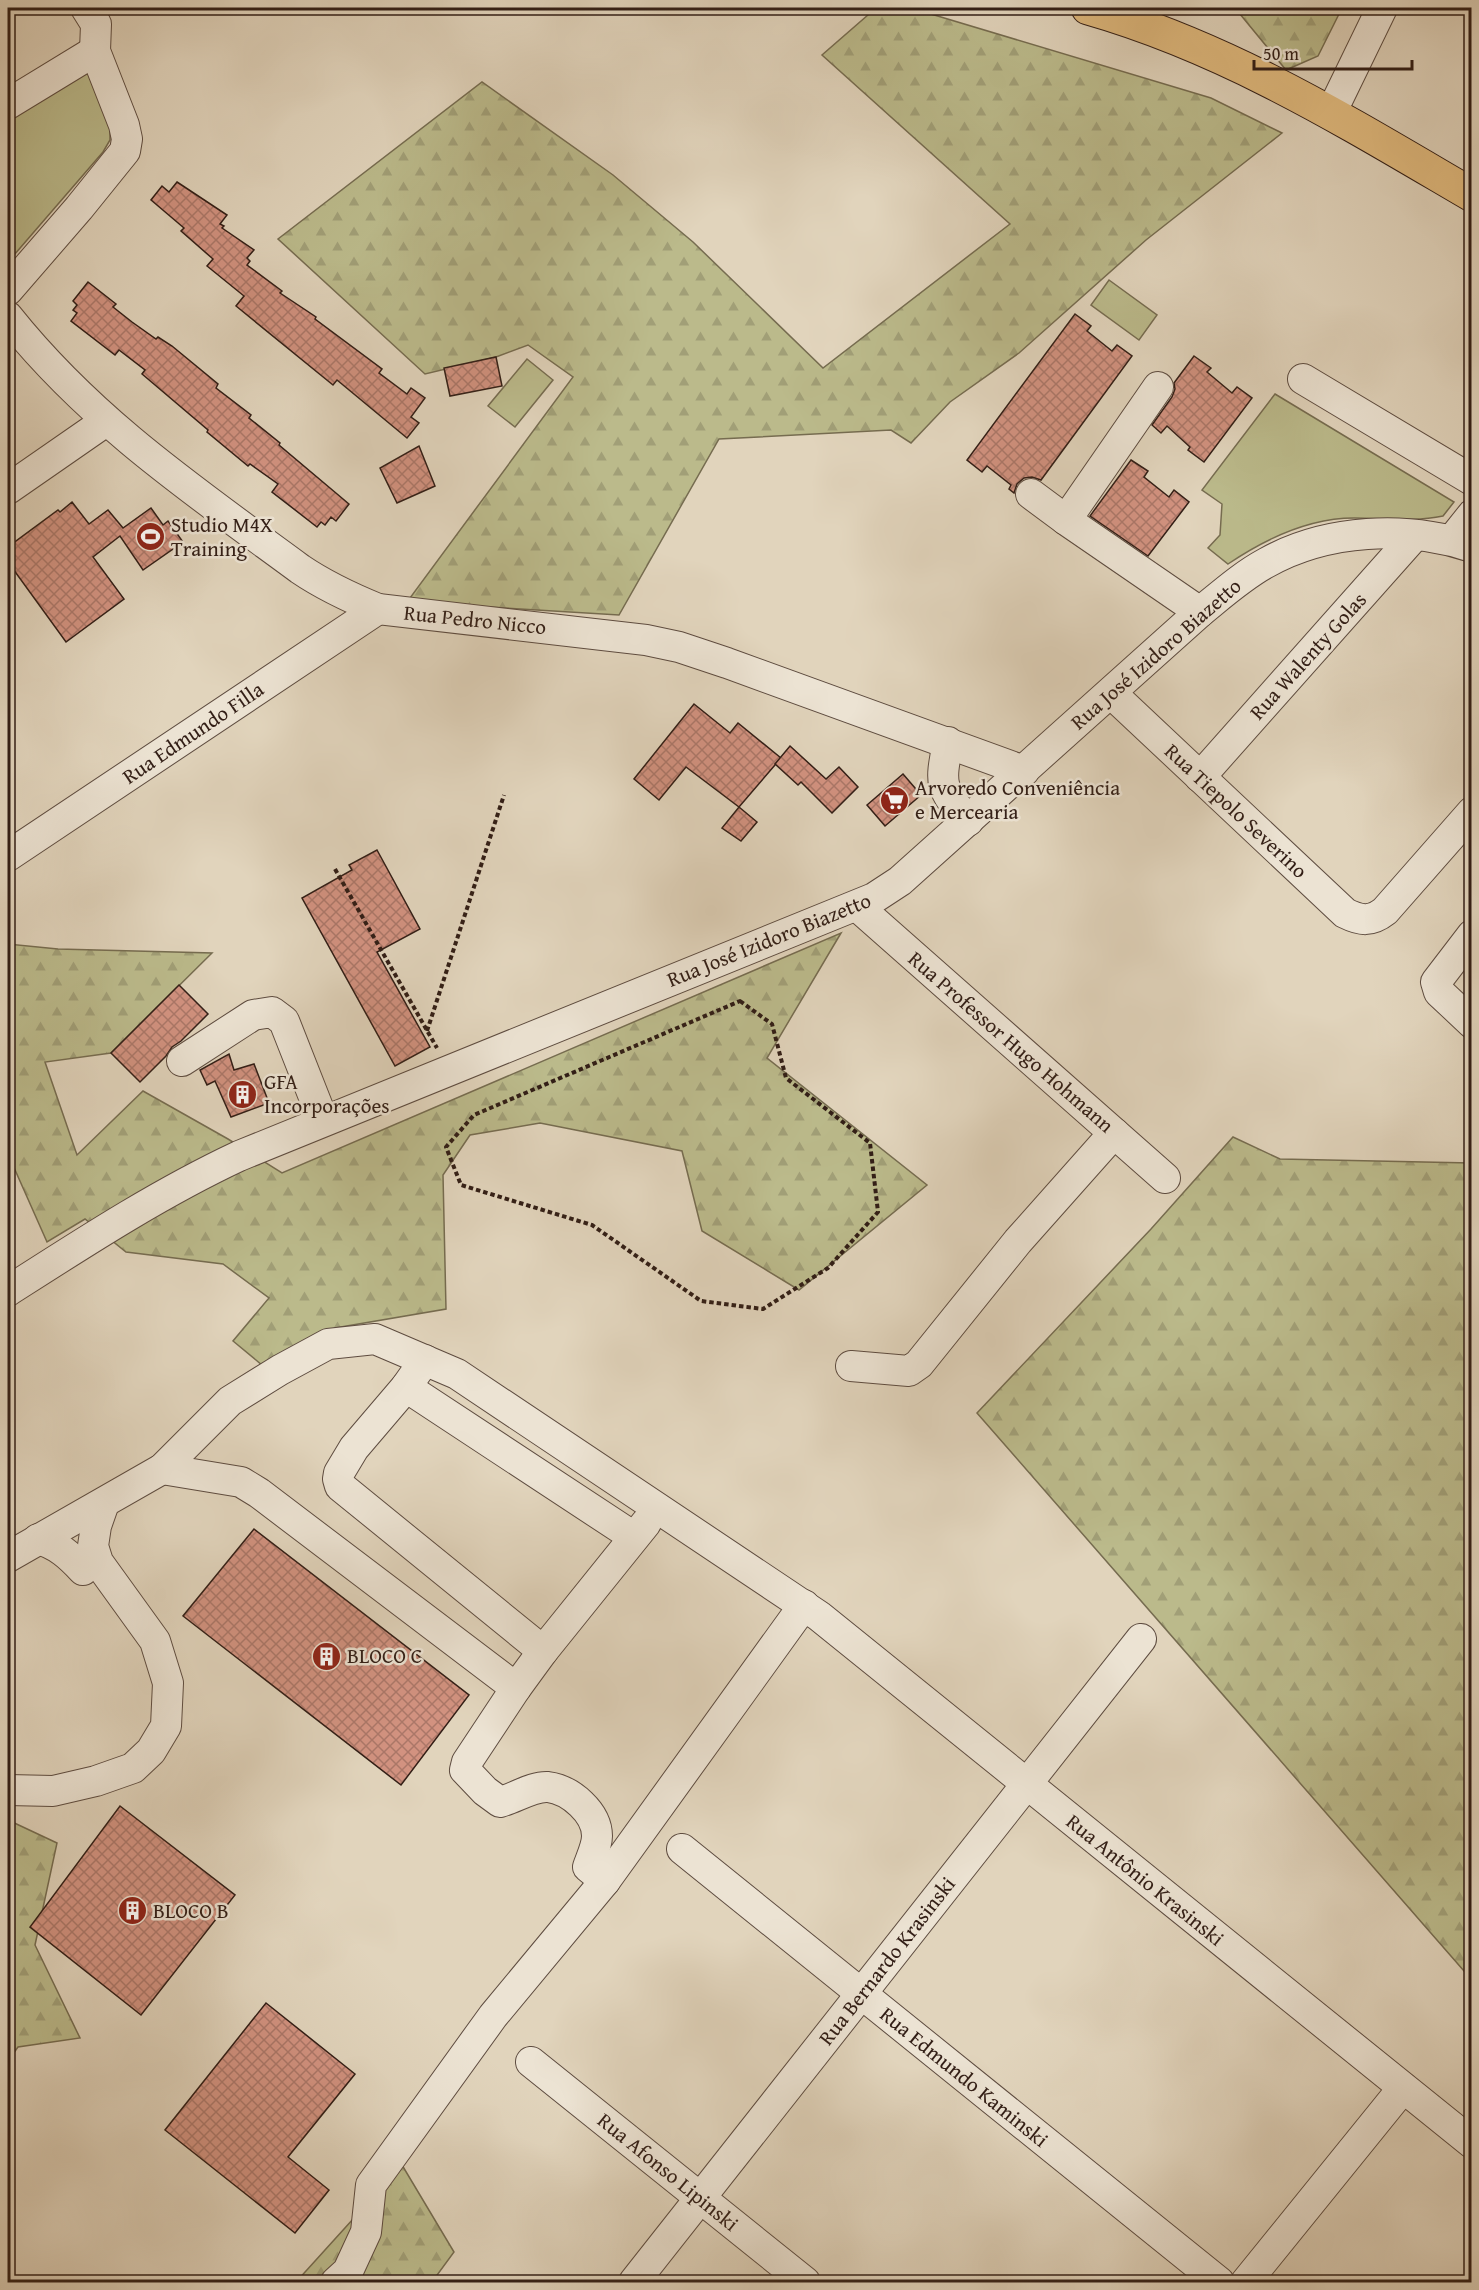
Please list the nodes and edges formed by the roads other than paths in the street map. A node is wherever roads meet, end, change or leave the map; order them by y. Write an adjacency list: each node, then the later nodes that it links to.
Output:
1 (86, 8): 5 (street)
2 (1088, 8): 4 (main road)
3 (1382, 8): 7 (street)
4 (1125, 13): 7 (main road)
5 (95, 51): 6 (street); 9 (street)
6 (8, 104)
7 (1331, 113): 8 (main road)
8 (1472, 195)
9 (8, 291)
10 (8, 317): 13 (street, Rua Pedro Nicco)
11 (1304, 379): 14 (street)
12 (1158, 387): 18 (street)
13 (105, 421): 15 (street); 21 (street, Rua Pedro Nicco)
14 (1472, 480)
15 (8, 489)
16 (1031, 494): 18 (street)
17 (1472, 515): 20 (street)
18 (1066, 520): 22 (street)
19 (1415, 535): 20 (street, Rua José Izidoro Biazetto); 22 (street, Rua José Izidoro Biazetto); 26 (street, Rua Walenty Golas)
20 (1462, 544)
21 (378, 609): 24 (street, Rua Pedro Nicco); 29 (street, Rua Edmundo Filla)
22 (1200, 612): 23 (street, Rua José Izidoro Biazetto)
23 (1111, 693): 25 (street, Rua José Izidoro Biazetto); 26 (street, Rua Tiepolo Severino)
24 (948, 742): 25 (street, Rua Pedro Nicco); 28 (street)
25 (1024, 771): 28 (street, Rua José Izidoro Biazetto)
26 (1200, 777): 27 (street, Rua Tiepolo Severino)
27 (1472, 812)
28 (968, 821): 30 (street, Rua José Izidoro Biazetto)
29 (8, 856)
30 (857, 906): 34 (street, Rua José Izidoro Biazetto); 35 (street, Rua Professor Hugo Hohmann)
31 (1472, 935): 32 (street)
32 (1472, 1023)
33 (182, 1061): 34 (street)
34 (323, 1120): 37 (street, Rua José Izidoro Biazetto)
35 (1114, 1133): 36 (street, Rua Professor Hugo Hohmann); 39 (street)
36 (1165, 1178)
37 (8, 1292)
38 (425, 1360): 40 (street); 41 (street, Rua Antônio Krasinski); 43 (street, Rua Antônio Krasinski)
39 (851, 1366)
40 (406, 1387): 44 (street); 50 (street)
41 (162, 1469): 42 (street, Rua Antônio Krasinski); 51 (street)
42 (104, 1503): 45 (street, Rua Antônio Krasinski); 53 (street)
43 (658, 1508): 44 (street); 48 (street, Rua Antônio Krasinski)
44 (634, 1538): 50 (street)
45 (38, 1539): 46 (street, Rua Antônio Krasinski); 47 (street)
46 (8, 1557)
47 (83, 1570)
48 (812, 1611): 52 (street, Rua Antônio Krasinski); 55 (street)
49 (1141, 1639): 52 (street, Rua Bernardo Krasinski)
50 (543, 1651): 51 (street)
51 (516, 1688): 55 (street)
52 (1027, 1784): 56 (street, Rua Bernardo Krasinski); 58 (street, Rua Antônio Krasinski)
53 (8, 1790)
54 (682, 1849): 56 (street, Rua Edmundo Kaminski)
55 (605, 1881): 61 (street)
56 (861, 1994): 60 (street, Rua Bernardo Krasinski); 64 (street, Rua Edmundo Kaminski)
57 (531, 2062): 60 (street, Rua Afonso Lipinski)
58 (1403, 2088): 59 (street, Rua Antônio Krasinski); 65 (street)
59 (1472, 2143)
60 (700, 2198): 62 (street, Rua Bernardo Krasinski); 63 (street, Rua Afonso Lipinski)
61 (336, 2283)
62 (634, 2283)
63 (805, 2283)
64 (1219, 2283)
65 (1246, 2283)

